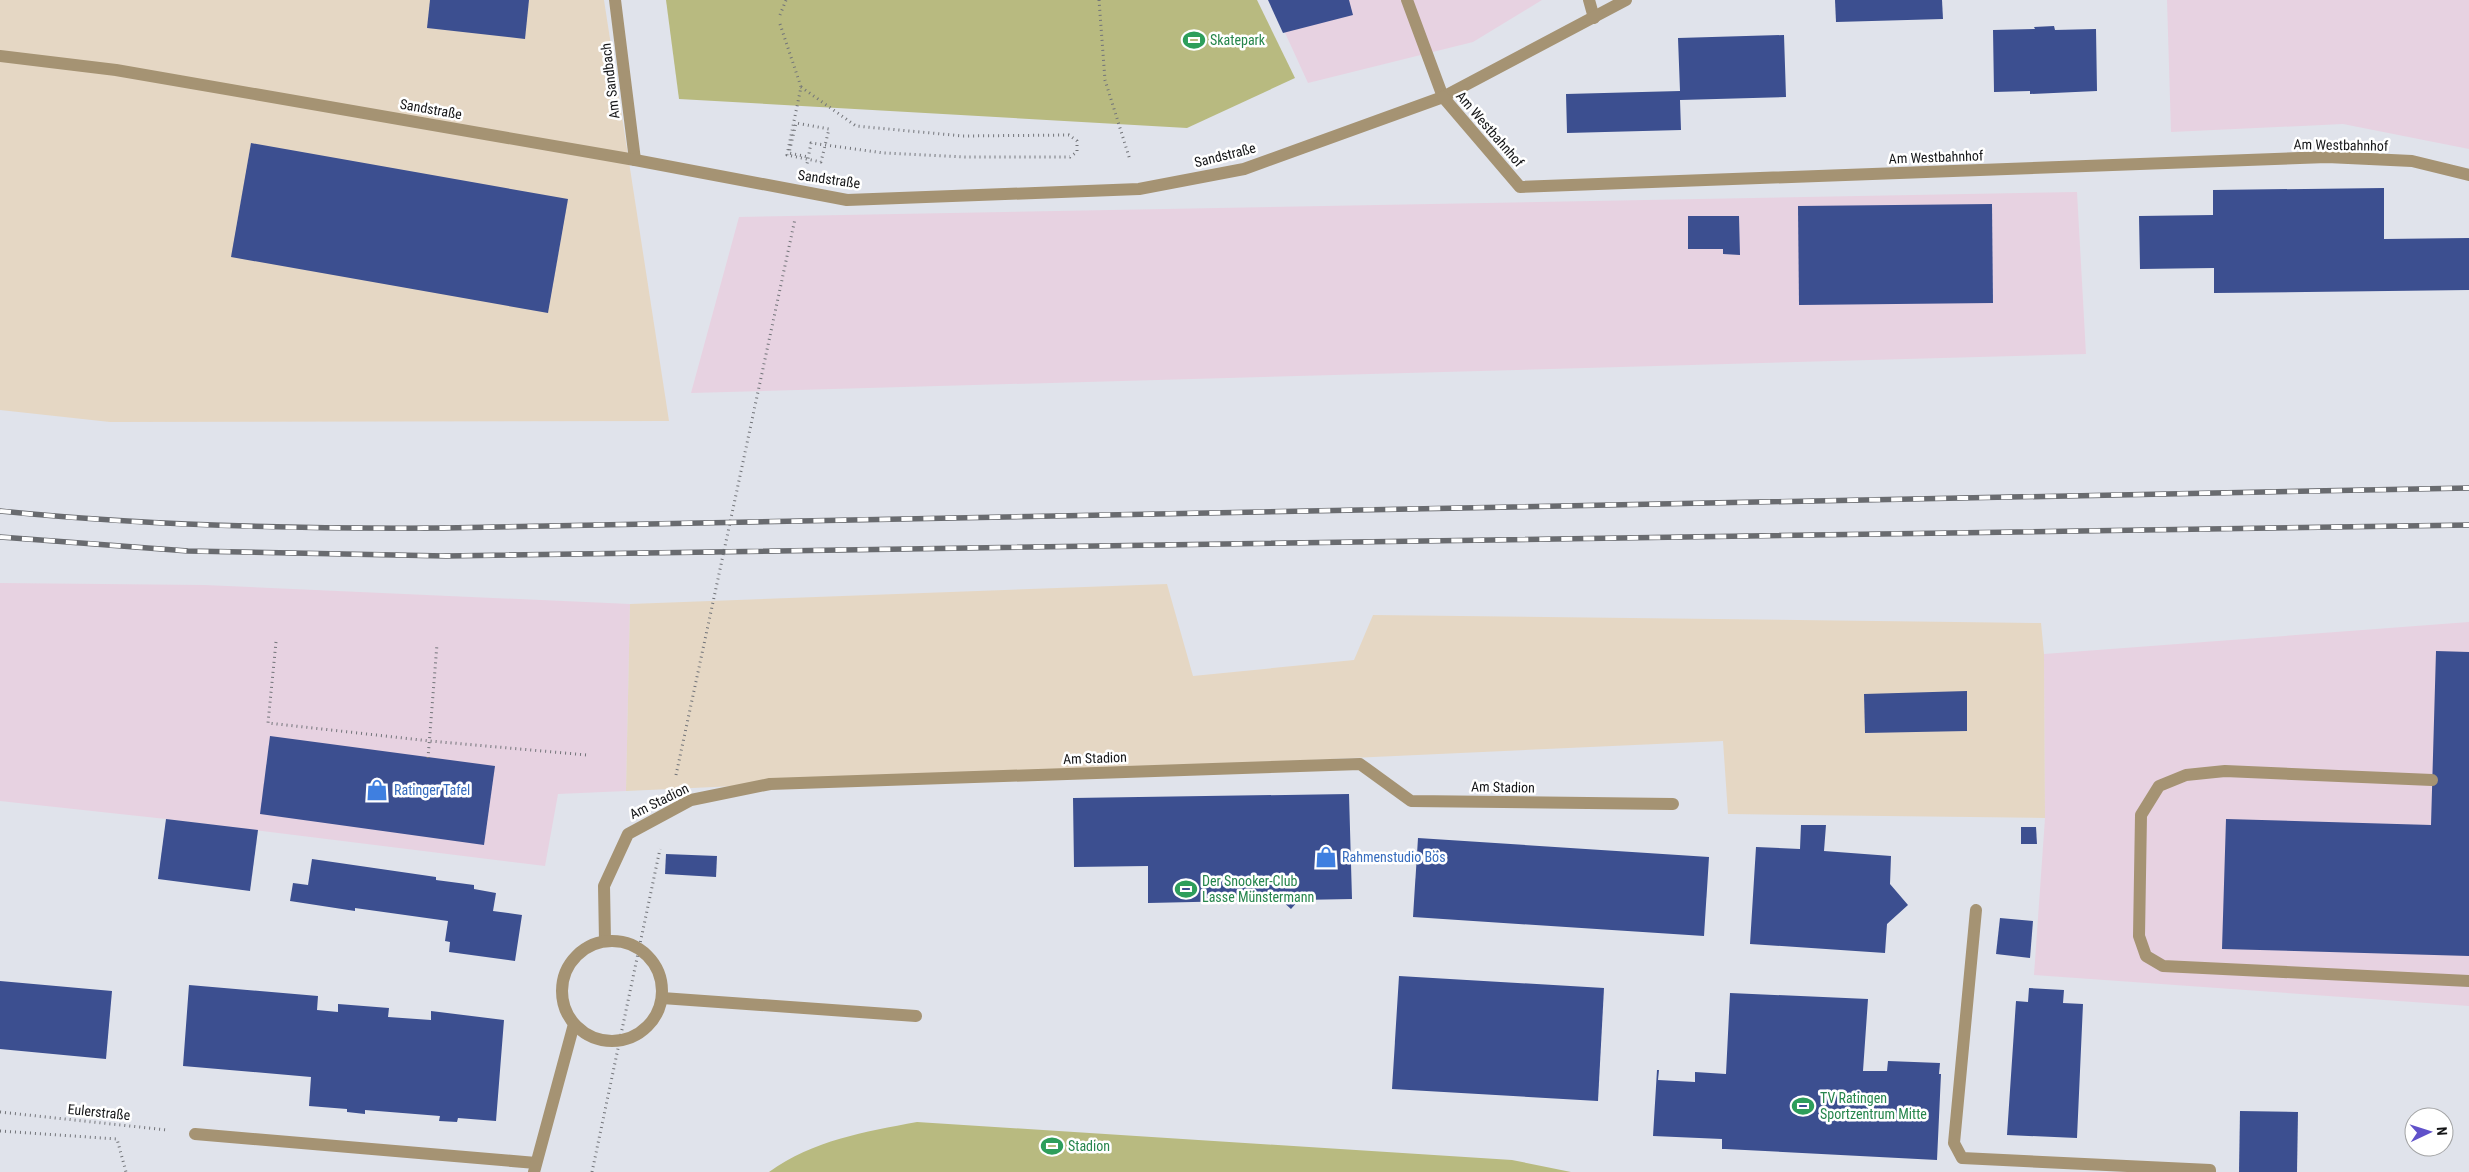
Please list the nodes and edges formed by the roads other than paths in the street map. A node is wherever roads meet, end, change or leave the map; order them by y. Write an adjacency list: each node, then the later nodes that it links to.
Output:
1 (616, 0): 8 (street, Am Sandbach)
2 (1407, 0): 7 (street)
3 (1589, 0): 5 (street)
4 (1626, 0): 5 (street, Sandstraße)
5 (1594, 18): 7 (street, Sandstraße)
6 (0, 56): 8 (street, Sandstraße)
7 (1443, 97): 8 (street, Sandstraße); 9 (street, Am Westbahnhof)
8 (635, 160)
9 (2469, 176)
10 (2432, 780): 14 (street)
11 (1673, 804): 13 (street, Am Stadion)
12 (1976, 910): 20 (street)
13 (605, 941): 15 (street); 17 (street)
14 (2469, 981)
15 (662, 998): 16 (street); 17 (street)
16 (916, 1016)
17 (574, 1024): 19 (street)
18 (195, 1134): 19 (street)
19 (535, 1167)
20 (2210, 1172)

